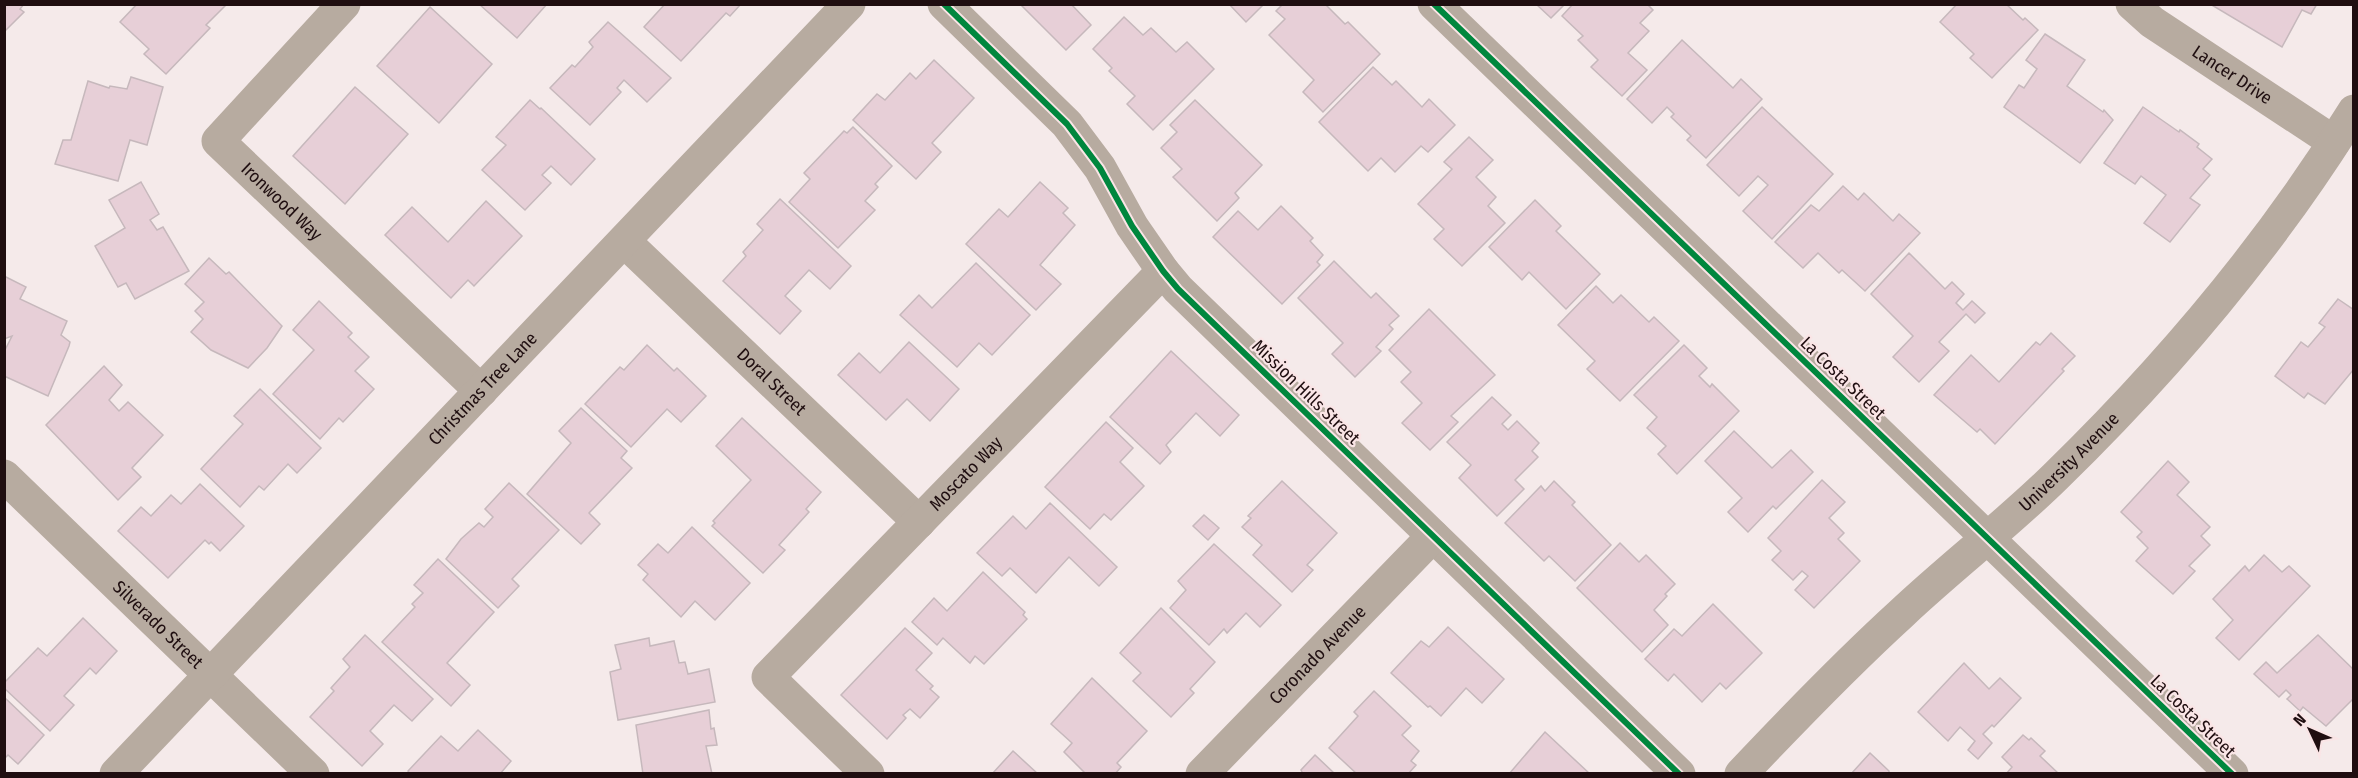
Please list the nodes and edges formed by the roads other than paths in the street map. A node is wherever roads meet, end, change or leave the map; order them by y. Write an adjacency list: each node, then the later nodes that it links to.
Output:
1 (344, 4): 10 (street, Ironwood Way)
2 (849, 4): 8 (street, Christmas Tree Lane)
3 (944, 4): 9 (street, Mission Hills Street)
4 (1434, 4): 14 (street, La Costa Street)
5 (2132, 4): 7 (street, Lancer Drive)
6 (2354, 111): 7 (street, University Avenue)
7 (2334, 142): 14 (street, University Avenue)
8 (624, 241): 10 (street, Christmas Tree Lane); 12 (street, Doral Street)
9 (1163, 271): 12 (street, Moscato Way); 13 (street, Mission Hills Street)
10 (481, 391): 15 (street, Christmas Tree Lane)
11 (4, 476): 15 (street, Silverado Street)
12 (919, 522): 18 (street, Moscato Way)
13 (1433, 536): 19 (street, Coronado Avenue); 20 (street, Mission Hills Street)
14 (1988, 538): 21 (street, University Avenue); 22 (street, La Costa Street)
15 (211, 675): 16 (street, Christmas Tree Lane); 17 (street, Silverado Street)
16 (116, 774)
17 (313, 774)
18 (868, 774)
19 (1202, 774)
20 (1679, 774)
21 (1741, 774)
22 (2232, 774)

